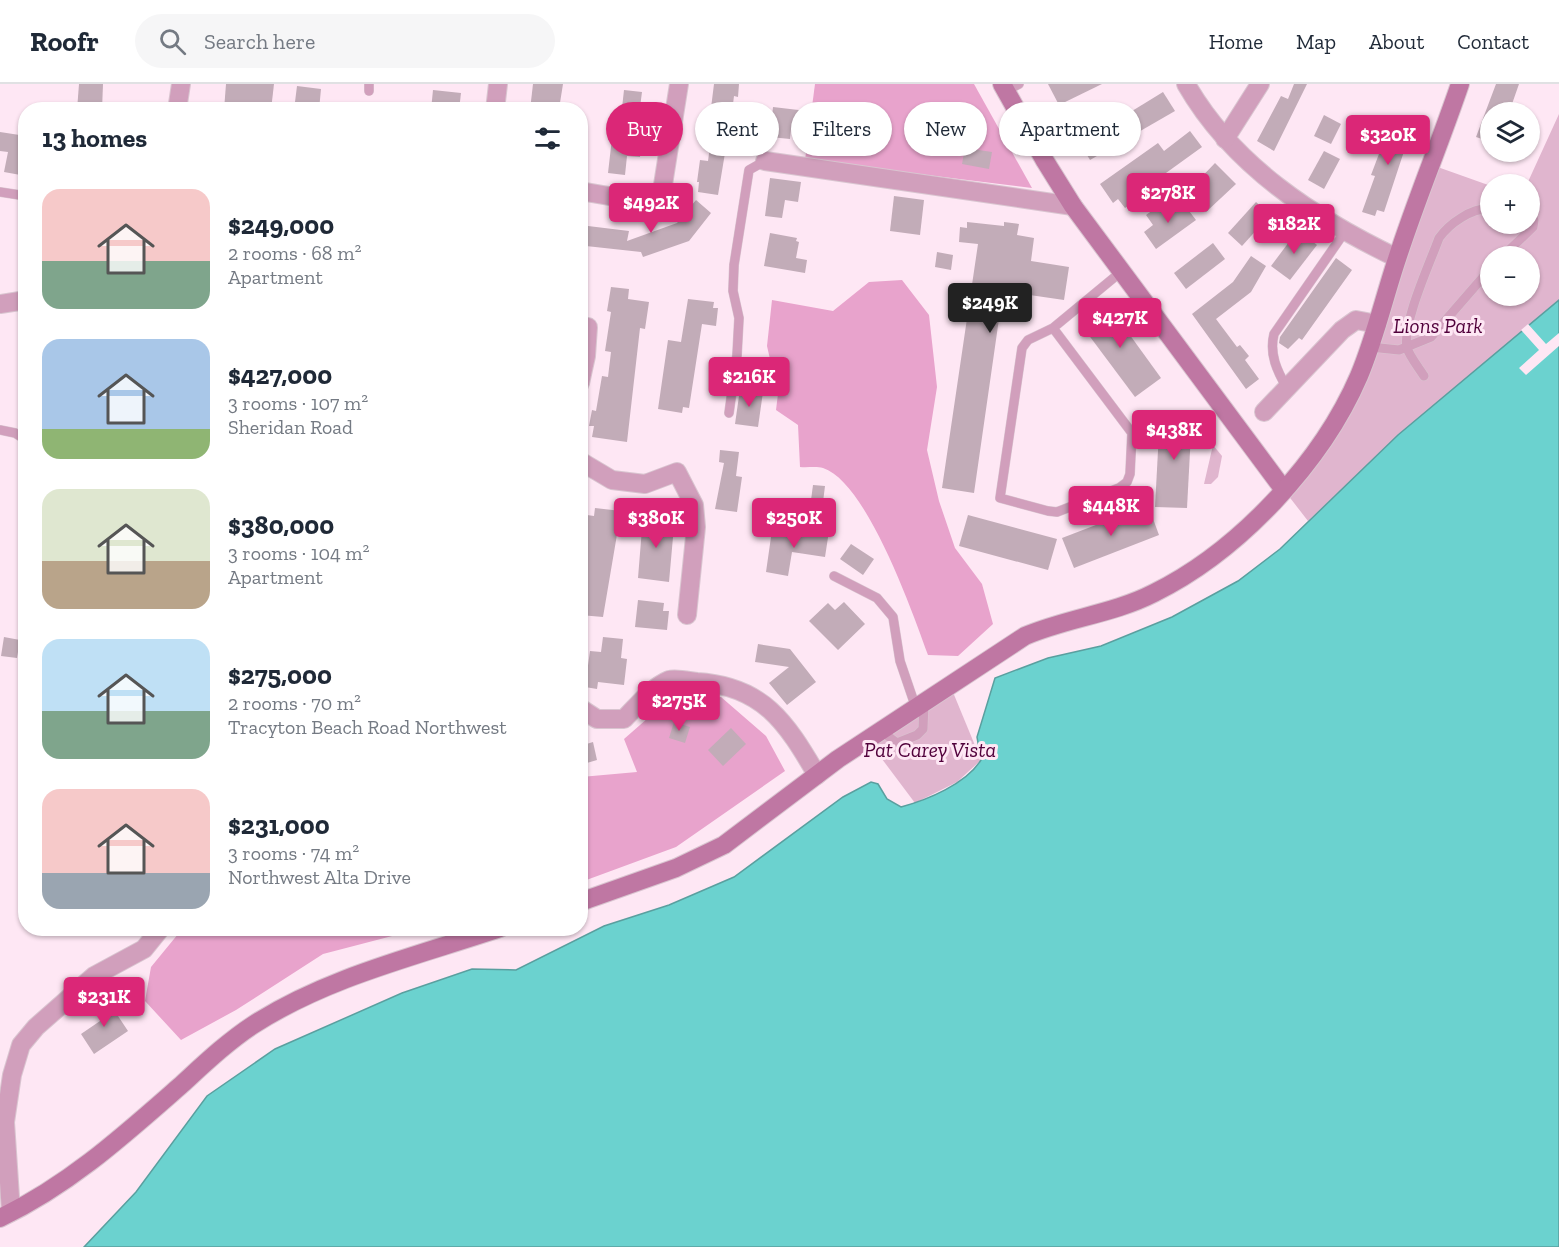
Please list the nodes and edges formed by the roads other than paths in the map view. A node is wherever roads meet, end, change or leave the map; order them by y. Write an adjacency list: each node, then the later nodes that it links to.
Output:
1 (180, 84): 8 (street)
2 (498, 84): 9 (street)
3 (679, 84): 13 (street)
4 (1186, 84): 10 (street)
5 (1260, 84): 10 (street)
6 (1460, 84): 20 (main road)
7 (1009, 86): 15 (main road)
8 (178, 102)
9 (496, 102)
10 (1225, 139): 17 (street)
11 (765, 161): 15 (street); 32 (lane)
12 (0, 192): 14 (lane)
13 (588, 192)
14 (18, 195)
15 (1073, 206): 21 (main road)
16 (1480, 211): 28 (lane)
17 (1344, 233): 20 (street); 30 (lane)
18 (1526, 234): 19 (lane)
19 (1513, 246)
20 (1397, 258): 25 (main road)
21 (1122, 271): 26 (lane); 36 (main road)
22 (1480, 281): 28 (lane)
23 (18, 301): 24 (street)
24 (0, 304)
25 (1377, 324): 27 (main road); 30 (street)
26 (1053, 327): 26 (lane)
27 (1370, 347): 28 (lane); 36 (main road)
28 (1407, 348): 29 (lane)
29 (1425, 376)
30 (1287, 388): 31 (street)
31 (1264, 412)
32 (729, 413)
33 (0, 430): 34 (lane)
34 (18, 435)
35 (588, 467): 38 (street)
36 (1284, 490): 39 (main road)
37 (834, 576): 39 (lane)
38 (687, 615)
39 (920, 705): 41 (main road)
40 (588, 713): 41 (street)
41 (816, 776): 42 (main road)
42 (588, 899)
43 (155, 936): 45 (street)
44 (476, 936): 45 (main road)
45 (6, 1215)

